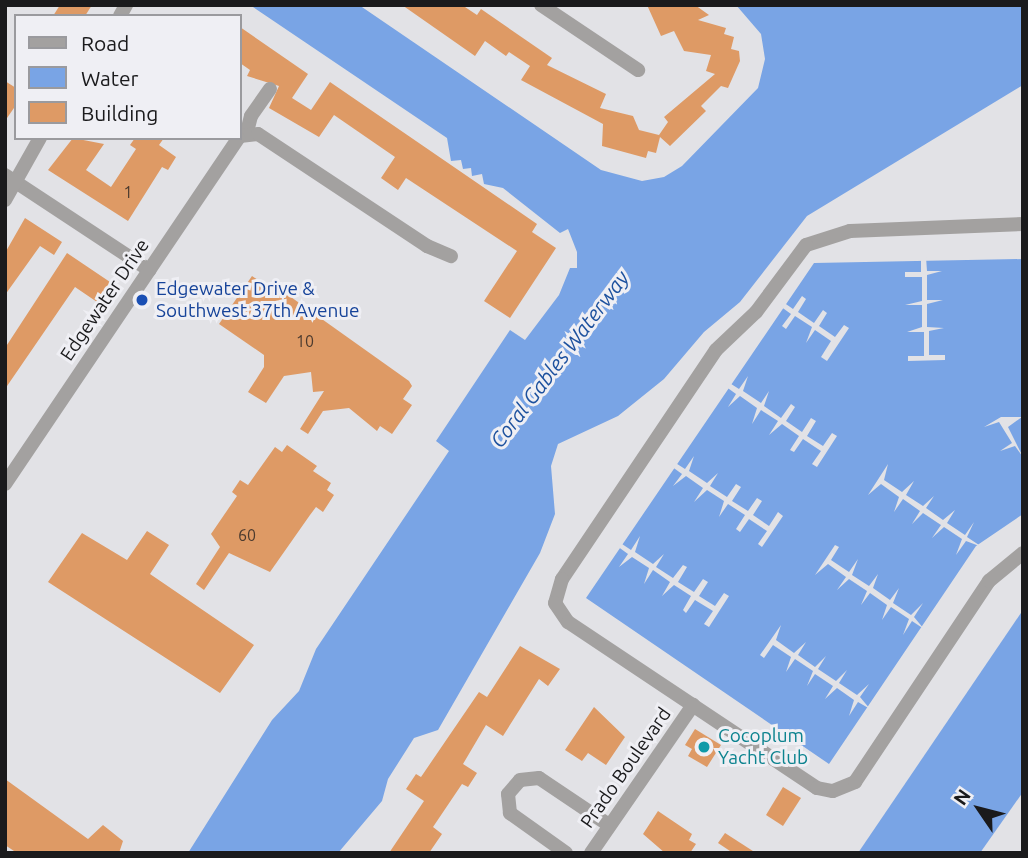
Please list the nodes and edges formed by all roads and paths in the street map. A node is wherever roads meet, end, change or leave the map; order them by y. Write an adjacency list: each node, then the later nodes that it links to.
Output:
1 (541, 5): 2 (street)
2 (638, 70)
3 (270, 89): 4 (street, Edgewater Drive)
4 (242, 130)
5 (242, 132): 11 (street)
6 (38, 140): 8 (street)
7 (235, 140): 12 (street, Edgewater Drive)
8 (10, 178): 9 (street); 12 (street)
9 (5, 200)
10 (1023, 224): 15 (street)
11 (451, 256)
12 (149, 270): 13 (street, Edgewater Drive)
13 (5, 484)
14 (1023, 553): 15 (street)
15 (693, 705): 16 (street, Prado Boulevard)
16 (609, 825): 17 (street); 18 (street, Prado Boulevard)
17 (566, 853)
18 (591, 853)

